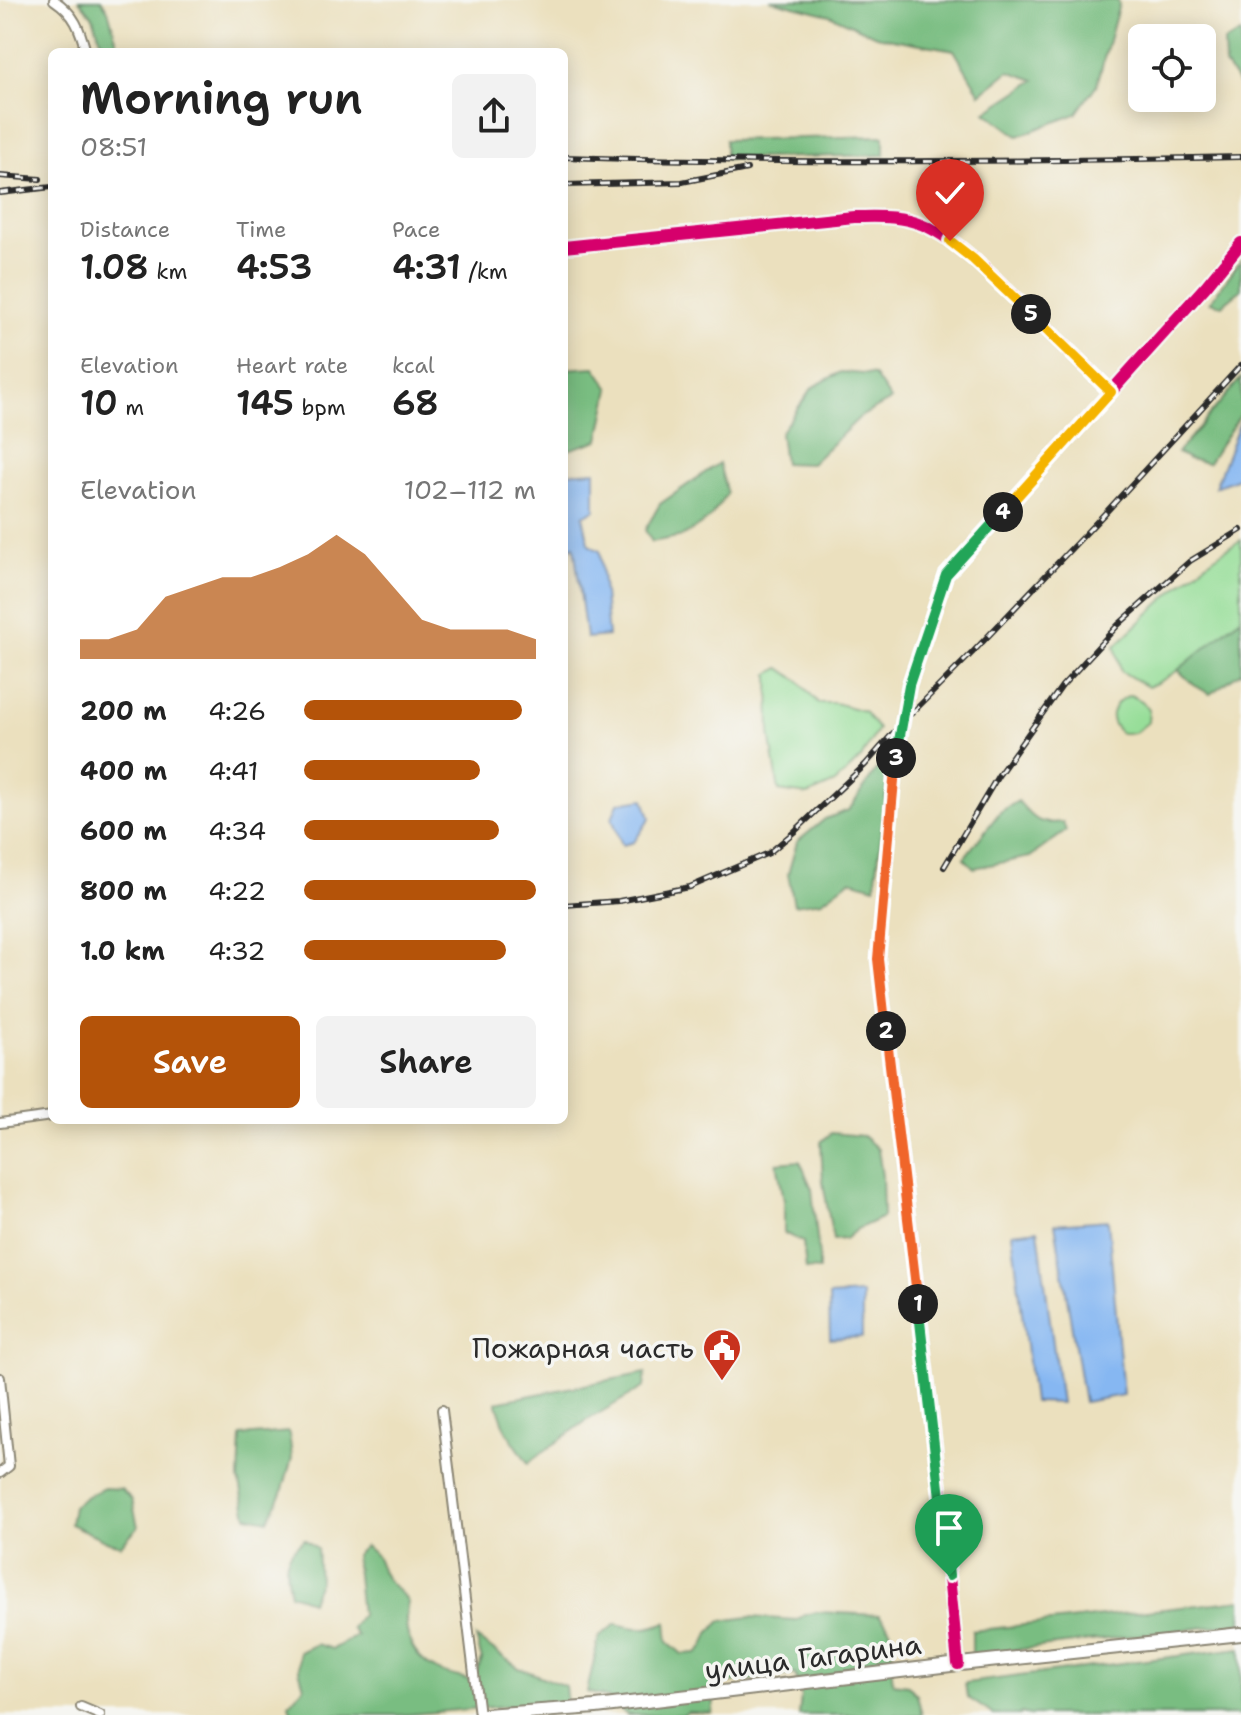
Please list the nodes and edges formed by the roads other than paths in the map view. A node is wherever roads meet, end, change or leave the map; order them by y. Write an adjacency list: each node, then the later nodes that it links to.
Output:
1 (54, 0): 2 (street)
2 (85, 48)
3 (1241, 243): 5 (street)
4 (568, 247): 5 (street)
5 (1111, 392): 12 (street)
6 (48, 1117): 7 (street)
7 (0, 1123)
8 (0, 1378): 10 (street)
9 (442, 1410): 15 (street)
10 (0, 1473)
11 (1241, 1634): 12 (main road, улица Гагарина)
12 (958, 1664): 15 (main road, улица Гагарина)
13 (81, 1707): 14 (street)
14 (100, 1715)
15 (482, 1715)

